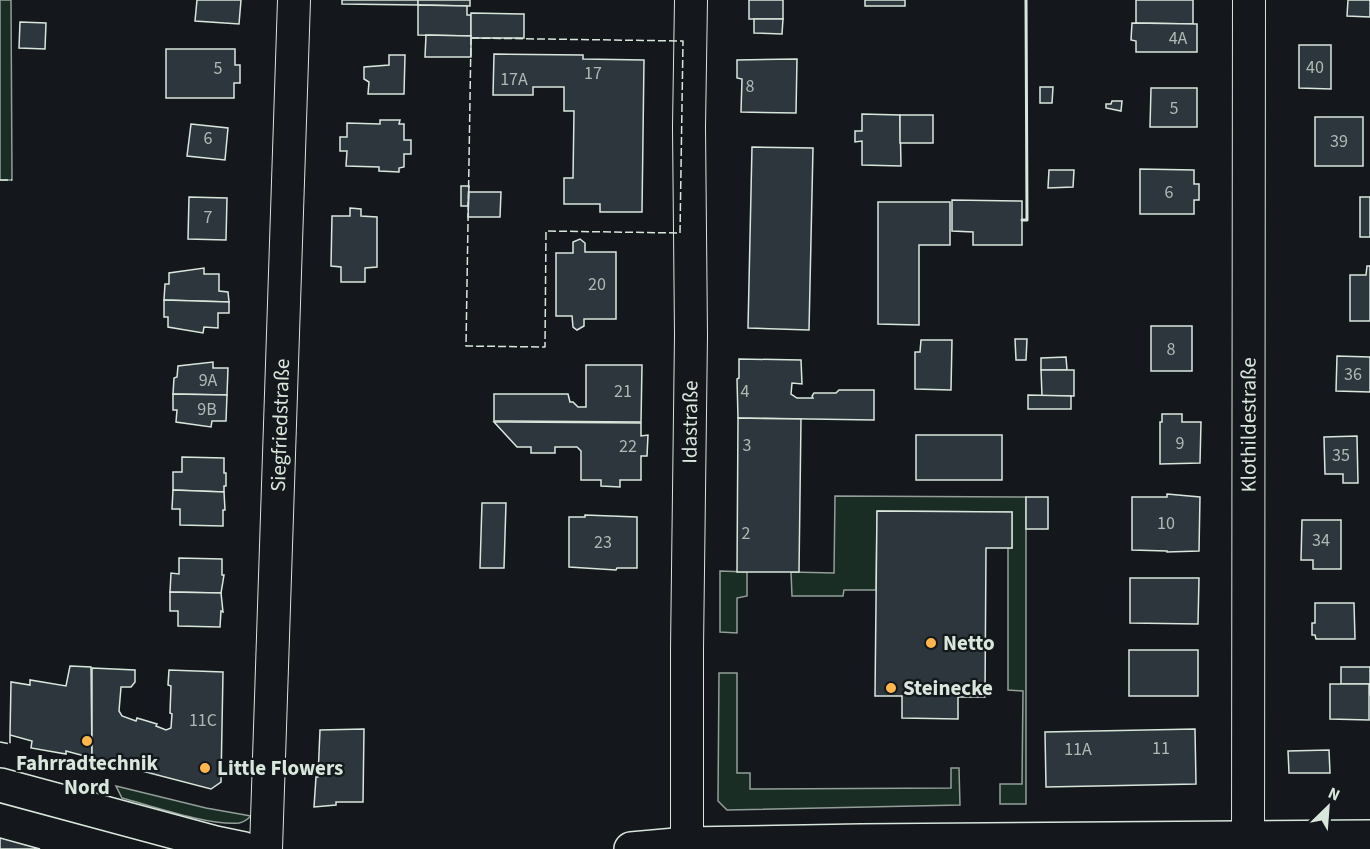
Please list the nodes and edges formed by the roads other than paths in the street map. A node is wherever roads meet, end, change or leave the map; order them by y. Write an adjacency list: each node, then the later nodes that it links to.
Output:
1 (294, 0): 9 (street, Siegfriedstraße)
2 (691, 0): 6 (street, Idastraße)
3 (1249, 0): 7 (street, Klothildestraße)
4 (0, 786): 8 (main road)
5 (1370, 837): 7 (main road)
6 (687, 844): 7 (main road); 10 (main road)
7 (1248, 844)
8 (244, 849)
9 (266, 849)
10 (632, 849)

